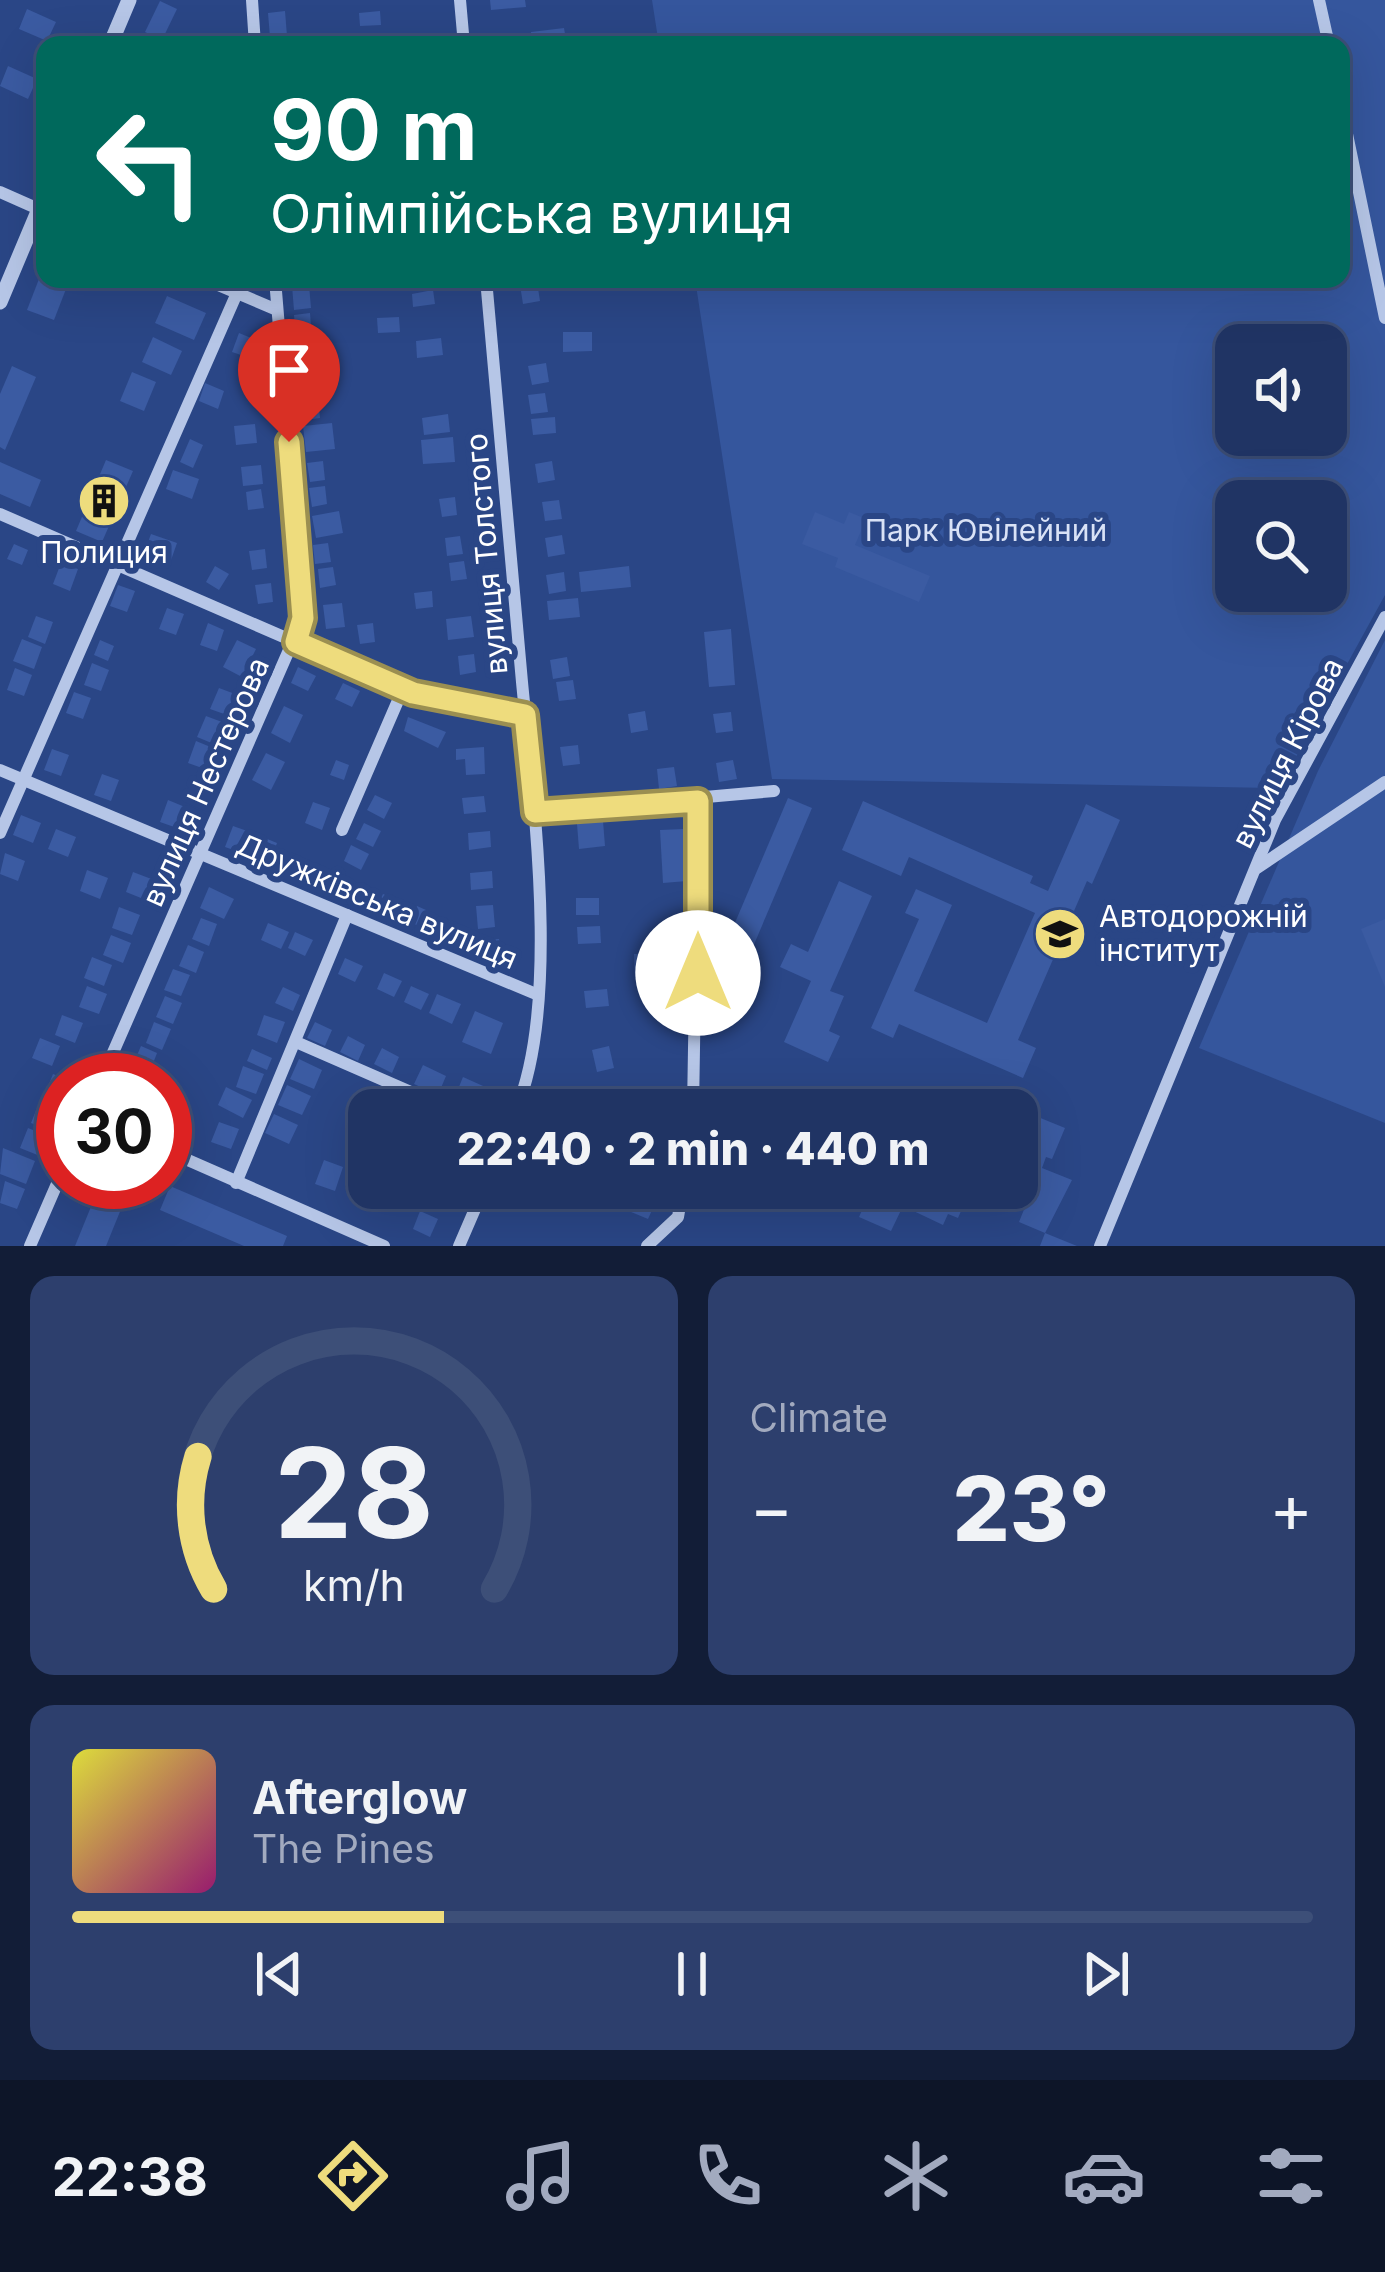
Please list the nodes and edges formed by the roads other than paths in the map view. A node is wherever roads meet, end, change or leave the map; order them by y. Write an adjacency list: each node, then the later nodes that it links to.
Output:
1 (129, 0): 5 (street)
2 (252, 0): 6 (street)
3 (460, 0): 7 (street)
4 (1319, 0): 8 (street)
5 (114, 36)
6 (254, 36)
7 (463, 36)
8 (1326, 36)
9 (1350, 149): 19 (street)
10 (0, 192): 11 (street)
11 (36, 203)
12 (36, 221): 17 (street)
13 (225, 288): 16 (street)
14 (276, 288): 18 (street, вулиця Нестерова)
15 (487, 288): 25 (street, вулиця Толстого)
16 (237, 293): 18 (street); 21 (street)
17 (0, 302)
18 (278, 310): 23 (street, вулиця Нестерова)
19 (1385, 318)
20 (0, 514): 21 (street)
21 (117, 566): 23 (street); 27 (street)
22 (1385, 616): 35 (street, вулиця Кірова)
23 (296, 642): 24 (street); 34 (street, вулиця Нестерова)
24 (404, 689): 25 (street); 32 (street)
25 (525, 715): 31 (street, вулиця Толстого)
26 (0, 770): 27 (street, Дружківська вулиця)
27 (23, 780): 33 (street); 34 (street, Дружківська вулиця)
28 (1385, 782): 35 (street)
29 (774, 791): 30 (street)
30 (698, 801): 31 (street); 42 (street)
31 (535, 812): 37 (street, вулиця Толстого)
32 (342, 830)
33 (0, 833)
34 (199, 853): 36 (street, Дружківська вулиця); 39 (street, вулиця Нестерова)
35 (1256, 869): 52 (street, вулиця Кірова)
36 (347, 915): 37 (street, Дружківська вулиця); 38 (street)
37 (536, 994): 41 (street, вулиця Толстого)
38 (296, 1042): 40 (street); 44 (street)
39 (113, 1053)
40 (404, 1089)
41 (525, 1089)
42 (694, 1089)
43 (192, 1163): 44 (street)
44 (236, 1183): 49 (street)
45 (46, 1209): 48 (street)
46 (475, 1209): 50 (street)
47 (679, 1209): 51 (street)
48 (30, 1246)
49 (384, 1246)
50 (459, 1246)
51 (647, 1246)
52 (1100, 1246)

